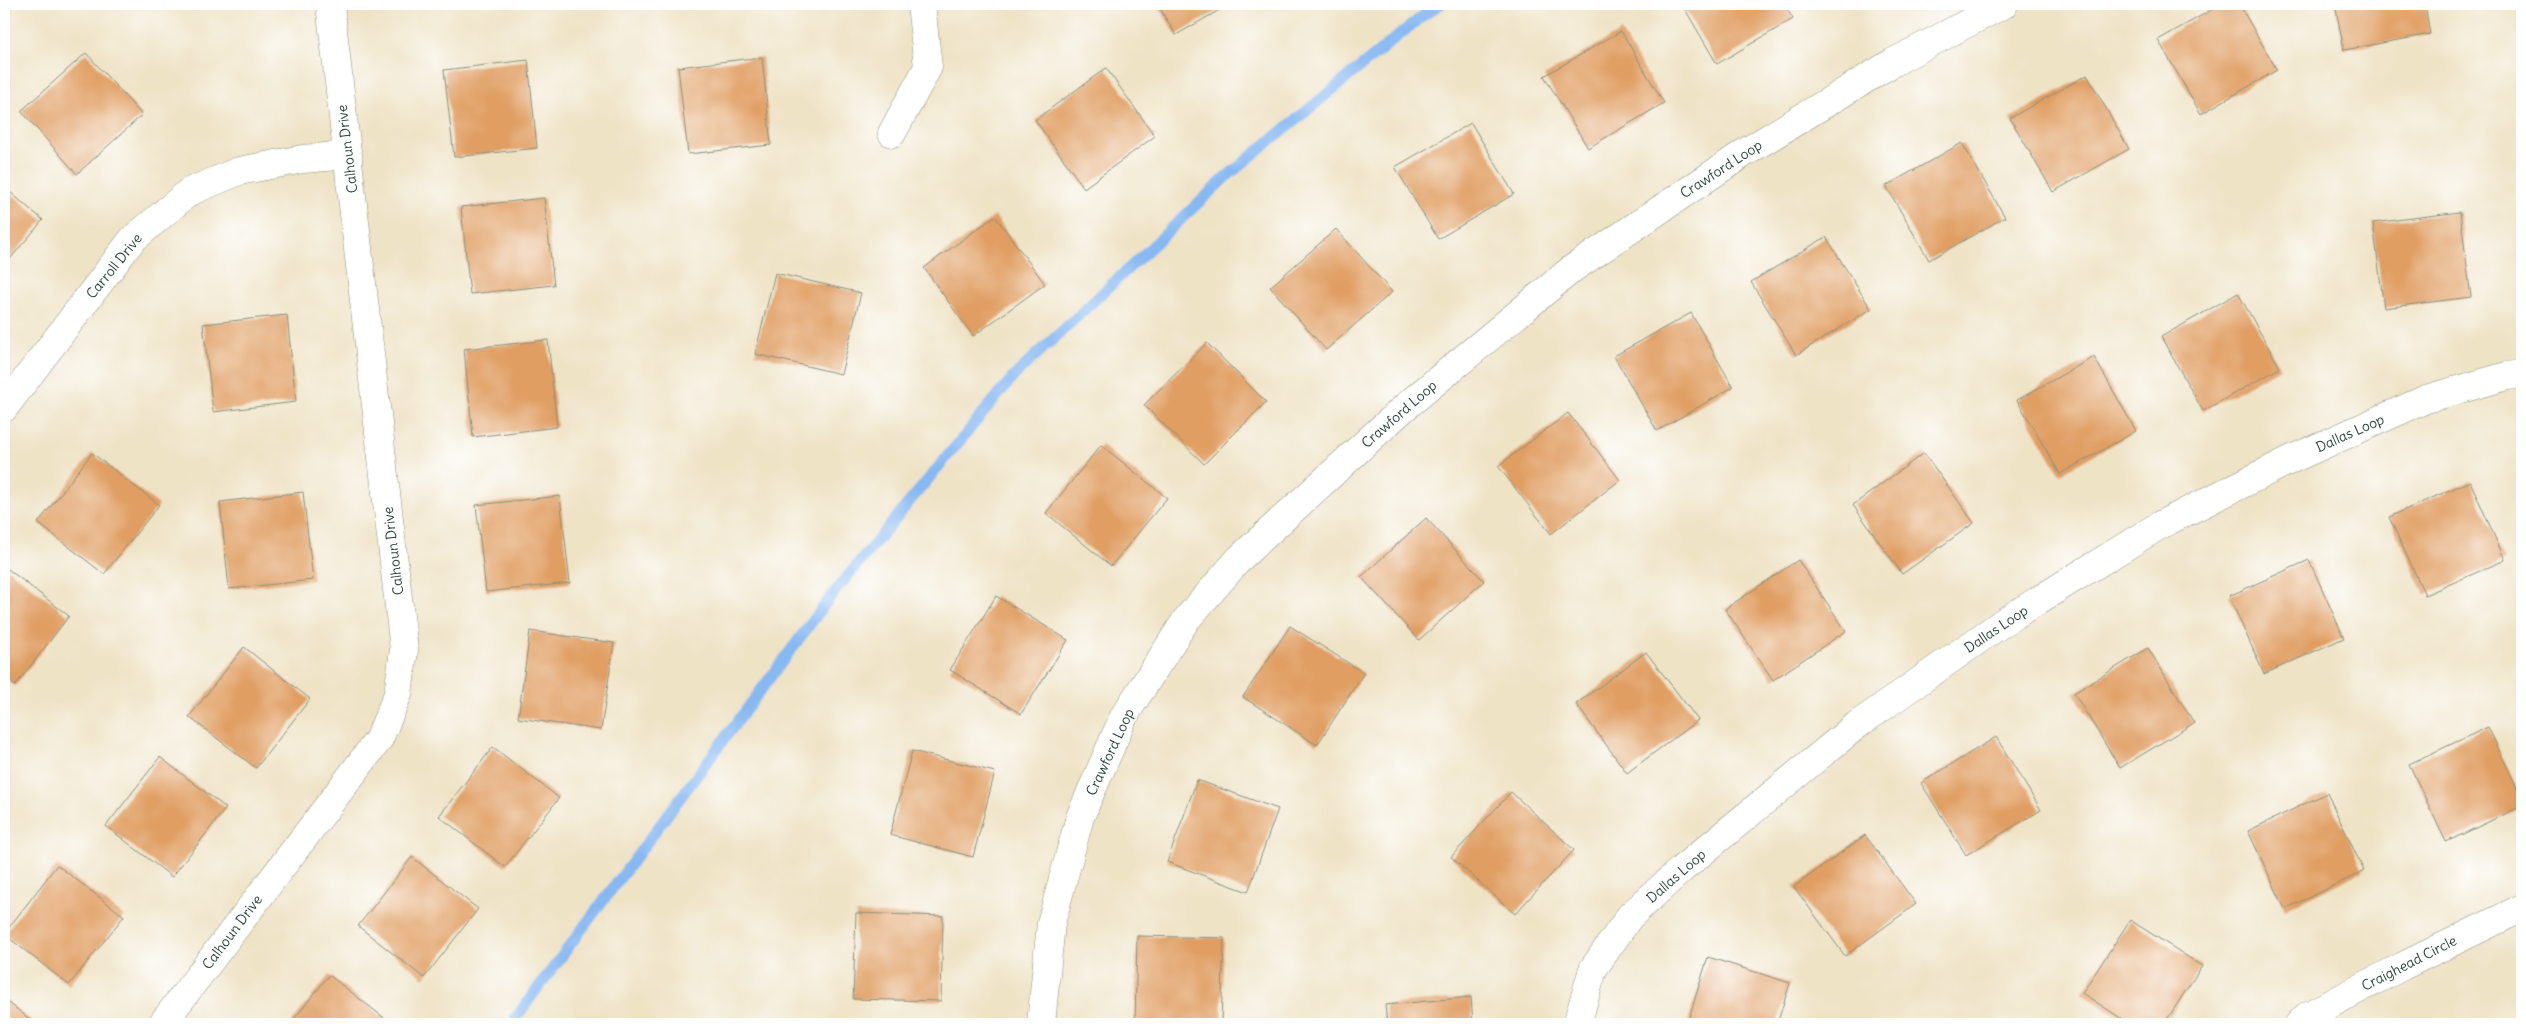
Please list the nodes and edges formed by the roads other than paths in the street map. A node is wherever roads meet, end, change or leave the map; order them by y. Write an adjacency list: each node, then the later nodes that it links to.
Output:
1 (330, 4): 5 (street, Calhoun Drive)
2 (922, 4): 4 (street)
3 (2004, 4): 10 (street, Crawford Loop)
4 (892, 133)
5 (348, 155): 7 (street, Carroll Drive); 9 (street, Calhoun Drive)
6 (2522, 374): 11 (street, Dallas Loop)
7 (4, 408)
8 (2522, 908): 12 (street, Craighead Circle)
9 (162, 1024)
10 (1040, 1024)
11 (1577, 1024)
12 (2299, 1024)

